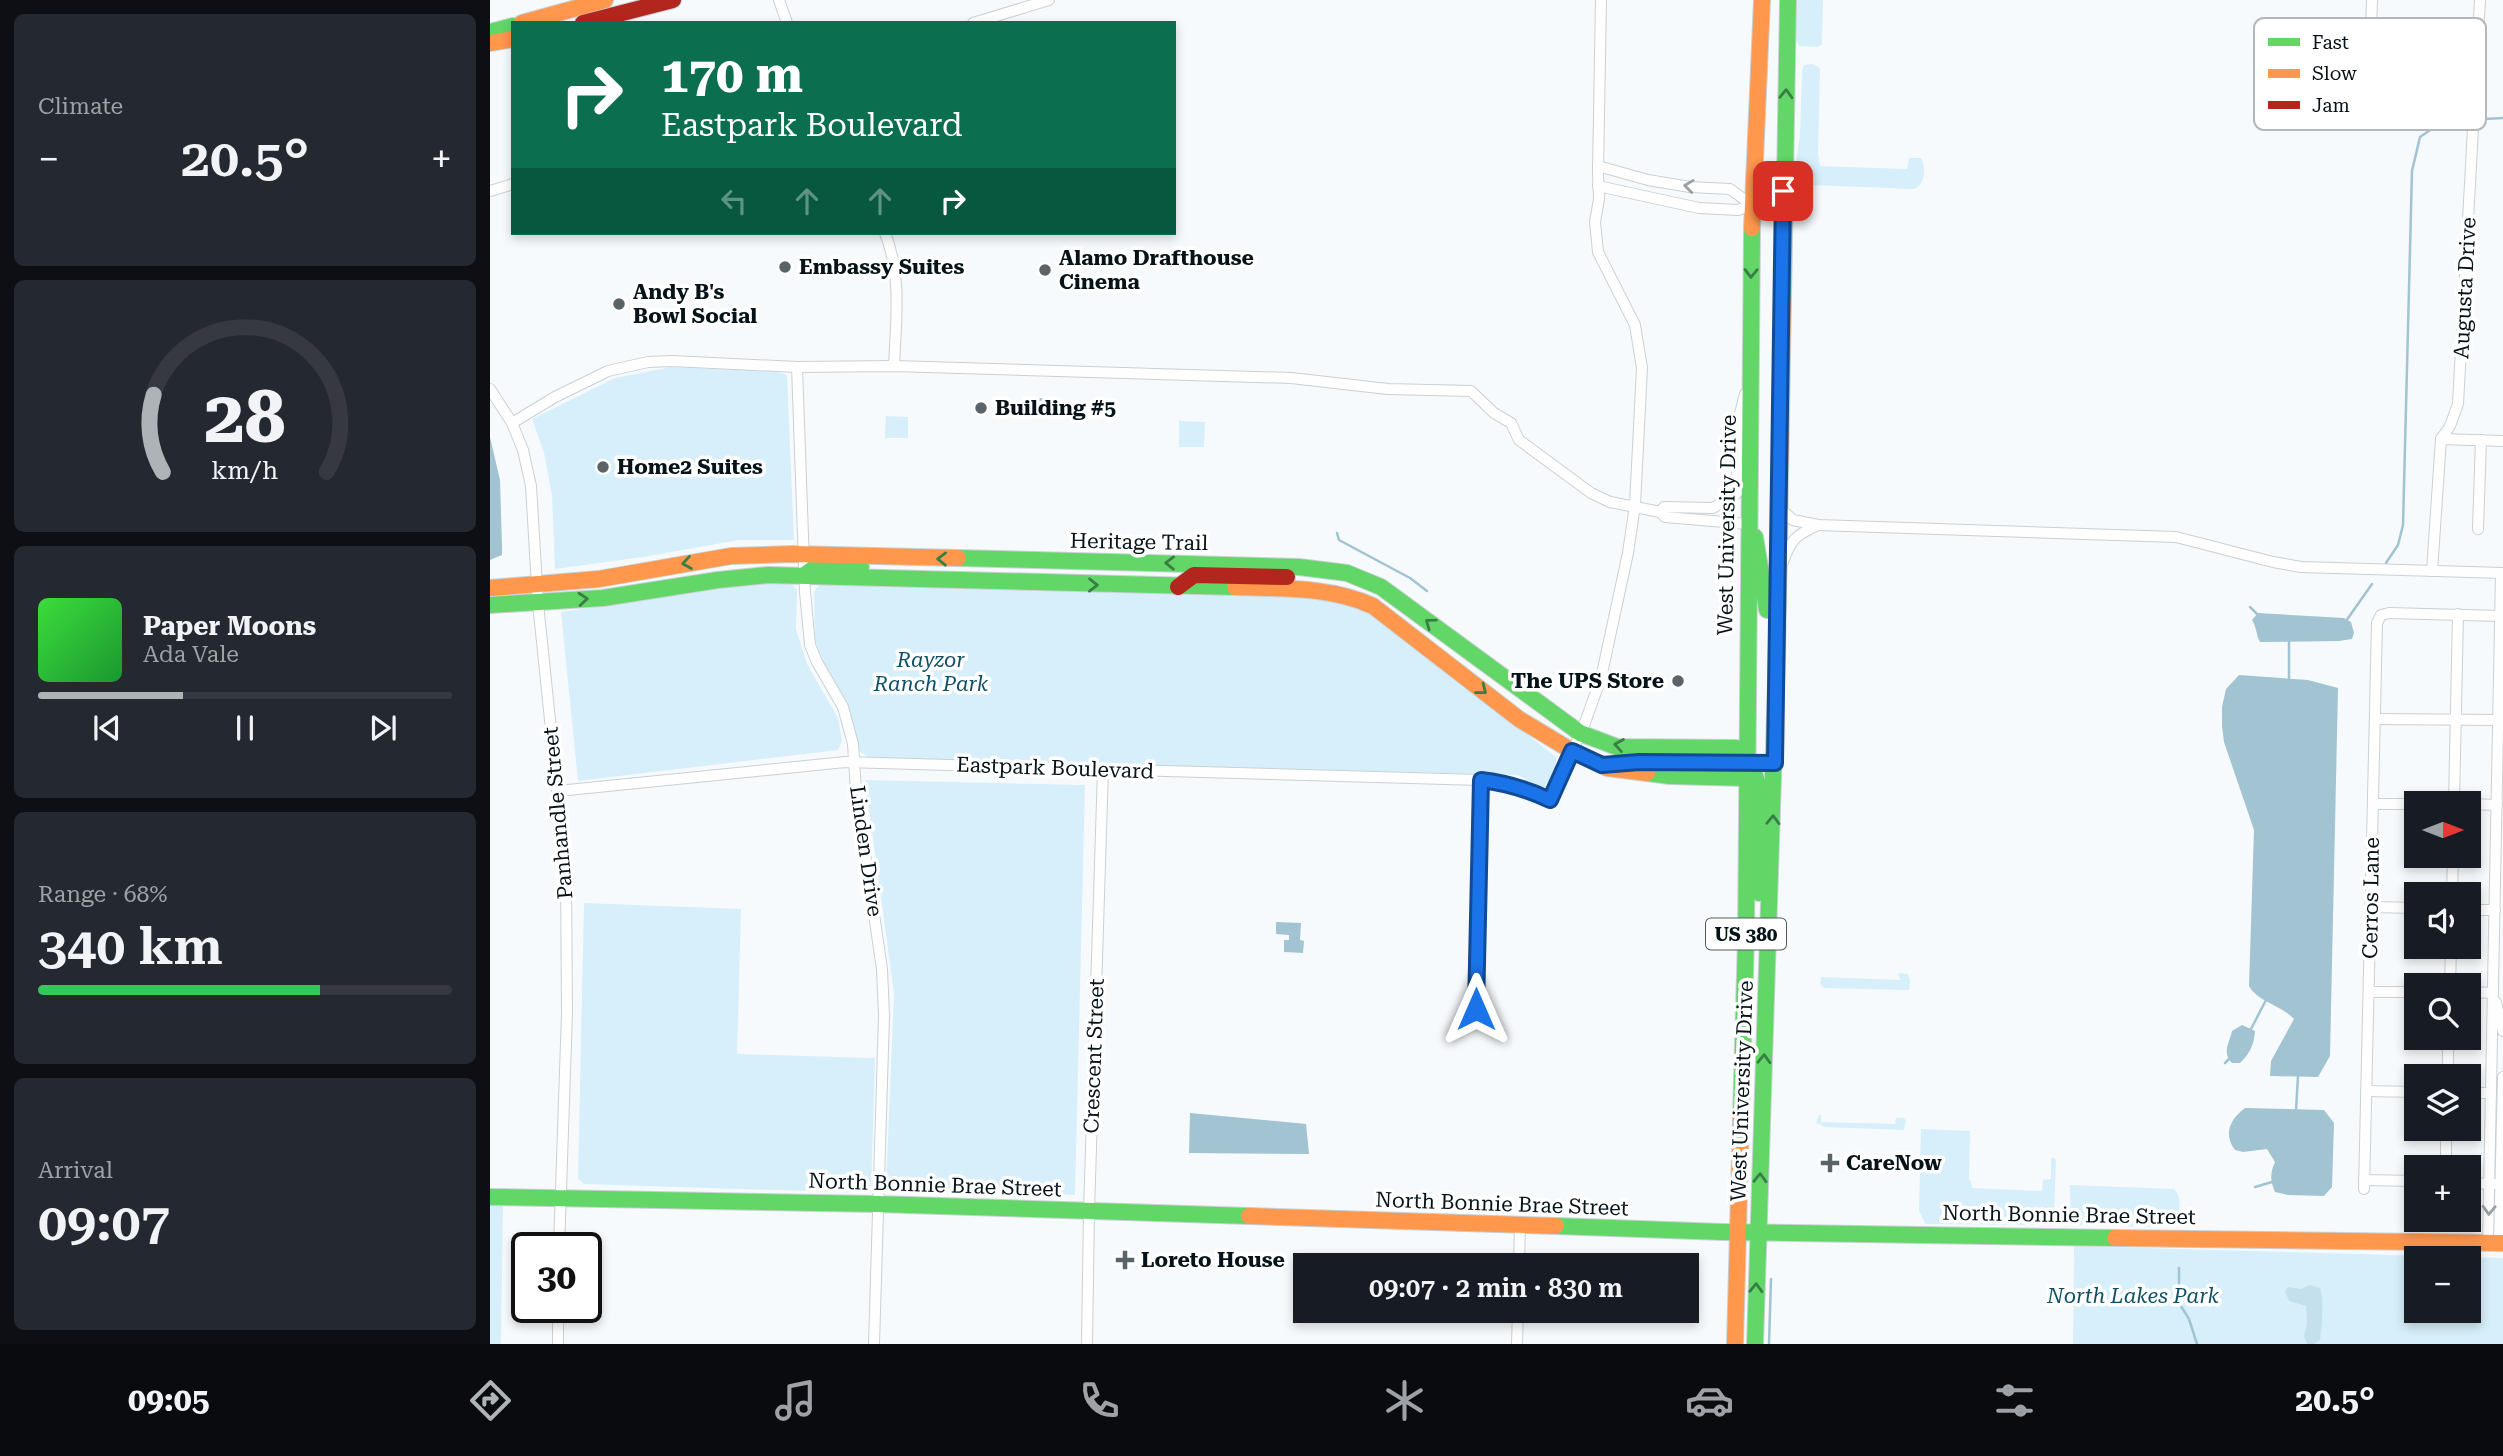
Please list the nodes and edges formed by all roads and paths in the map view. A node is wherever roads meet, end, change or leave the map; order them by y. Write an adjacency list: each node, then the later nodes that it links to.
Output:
1 (605, 0): 12 (main road)
2 (673, 0): 13 (main road)
3 (779, 0): 14 (street)
4 (1049, 0): 15 (street)
5 (1601, 0): 21 (street)
6 (1788, 0): 26 (main road, West University Drive / US 380, one-way to 6)
7 (2372, 0): 10 (street)
8 (2480, 0): 11 (street, Augusta Drive)
9 (1761, 4): 25 (main road, West University Drive / US 380)
10 (2371, 18)
11 (2479, 18)
12 (529, 21)
13 (591, 21)
14 (786, 21)
15 (980, 21)
16 (511, 27): 17 (main road)
17 (490, 32)
18 (511, 38): 19 (main road)
19 (490, 43)
20 (2473, 130): 33 (street, Augusta Drive)
21 (1598, 166): 23 (street); 25 (street, one-way to 21)
22 (511, 185): 24 (street)
23 (1598, 186): 25 (street); 38 (street)
24 (490, 191)
25 (1752, 205): 26 (street); 30 (main road, West University Drive / US 380, one-way to 30)
26 (1783, 205): 37 (main road, West University Drive / US 380)
27 (886, 235): 28 (street)
28 (894, 366): 29 (street); 38 (street)
29 (797, 367): 32 (street); 43 (street, Linden Drive)
30 (1750, 372): 36 (main road, West University Drive / US 380); 39 (street)
31 (490, 389): 32 (street, Panhandle Street)
32 (512, 422): 52 (street, Panhandle Street)
33 (2441, 439): 34 (street); 46 (street, Augusta Drive)
34 (2481, 440): 35 (street); 42 (street)
35 (2503, 441)
36 (1749, 503): 40 (main road, West University Drive / US 380); 68 (main road)
37 (1779, 506): 41 (street); 50 (main road, West University Drive / US 380)
38 (1635, 508): 39 (street); 64 (street)
39 (1660, 512): 40 (street)
40 (1748, 524): 56 (main road, West University Drive / US 380)
41 (1818, 525): 46 (street); 50 (street)
42 (2478, 529)
43 (804, 554): 44 (main road, Heritage Trail); 48 (street, Linden Drive); 52 (main road, Heritage Trail, one-way to 52); 53 (main road)
44 (909, 558): 45 (main road, Heritage Trail, one-way to 44); 48 (main road)
45 (1040, 561): 51 (main road); 64 (main road, Heritage Trail, one-way to 45)
46 (2432, 571): 47 (street)
47 (2502, 573): 60 (street)
48 (804, 575): 51 (main road, Heritage Trail); 53 (main road, Heritage Trail); 67 (street, Linden Drive)
49 (1287, 577): 54 (main road)
50 (1777, 581): 68 (main road, West University Drive / US 380)
51 (1040, 583): 54 (main road, Heritage Trail, one-way to 54)
52 (537, 584): 55 (main road, Heritage Trail); 57 (street, Panhandle Street)
53 (694, 584): 57 (main road, Heritage Trail, one-way to 53)
54 (1178, 587): 66 (main road, Heritage Trail, one-way to 66)
55 (490, 588)
56 (1748, 595): 65 (main road); 70 (main road, West University Drive / US 380)
57 (538, 603): 58 (main road, Heritage Trail); 72 (street, Panhandle Street)
58 (490, 605)
59 (2458, 614): 60 (street); 61 (street, Cerros Lane); 62 (street)
60 (2501, 616): 63 (street)
61 (2375, 719): 62 (street); 74 (street, Cerros Lane)
62 (2456, 720): 63 (street); 73 (street)
63 (2498, 720): 77 (street)
64 (1580, 733): 65 (main road, Heritage Trail, one-way to 64); 66 (street)
65 (1736, 748): 70 (main road)
66 (1572, 751): 70 (main road, Heritage Trail); 71 (street, Eastpark Boulevard)
67 (855, 762): 69 (street, Eastpark Boulevard); 72 (street, Eastpark Boulevard); 101 (street, Linden Drive)
68 (1775, 763): 70 (main road, Heritage Trail); 83 (main road, West University Drive / US 380, one-way to 68)
69 (1103, 769): 71 (street, Eastpark Boulevard); 102 (street, Crescent Street)
70 (1746, 771): 83 (main road); 106 (main road, West University Drive / US 380)
71 (1481, 780): 88 (street)
72 (558, 791): 100 (street, Panhandle Street)
73 (2454, 791)
74 (2373, 804): 75 (street); 79 (street, Cerros Lane)
75 (2404, 804)
76 (2482, 804): 77 (street)
77 (2497, 805): 78 (street)
78 (2499, 860): 82 (street)
79 (2371, 907): 80 (street); 84 (street, Cerros Lane)
80 (2404, 908)
81 (2481, 910): 82 (street)
82 (2495, 910): 87 (street)
83 (1768, 962): 105 (main road, West University Drive / US 380, one-way to 83)
84 (2369, 992): 85 (street); 92 (street, Cerros Lane)
85 (2404, 992)
86 (2481, 992): 87 (street)
87 (2493, 993): 89 (street); 90 (street)
88 (1476, 1009)
89 (2503, 1031)
90 (2498, 1069): 95 (street)
91 (2503, 1077): 98 (street)
92 (2366, 1091): 93 (street); 96 (street, Cerros Lane)
93 (2404, 1092)
94 (2481, 1093): 95 (street)
95 (2491, 1093): 98 (street)
96 (2404, 1182)
97 (2481, 1183): 98 (street)
98 (2495, 1184): 107 (street)
99 (493, 1196): 100 (main road, North Bonnie Brae Street)
100 (559, 1197): 101 (main road, North Bonnie Brae Street); 104 (street, Panhandle Street)
101 (877, 1204): 102 (main road, North Bonnie Brae Street); 112 (street, Linden Drive)
102 (1089, 1211): 103 (main road, North Bonnie Brae Street); 113 (street, Crescent Street)
103 (1520, 1225): 106 (main road, North Bonnie Brae Street); 108 (street)
104 (559, 1232)
105 (1758, 1232): 106 (main road, North Bonnie Brae Street); 107 (main road, North Bonnie Brae Street); 116 (main road, West University Drive / US 380, one-way to 105)
106 (1738, 1233): 115 (main road, West University Drive / US 380)
107 (2497, 1243)
108 (1519, 1253)
109 (558, 1323): 111 (street)
110 (1518, 1323): 114 (street)
111 (558, 1344)
112 (874, 1344)
113 (1087, 1344)
114 (1517, 1344)
115 (1735, 1344)
116 (1755, 1344)

